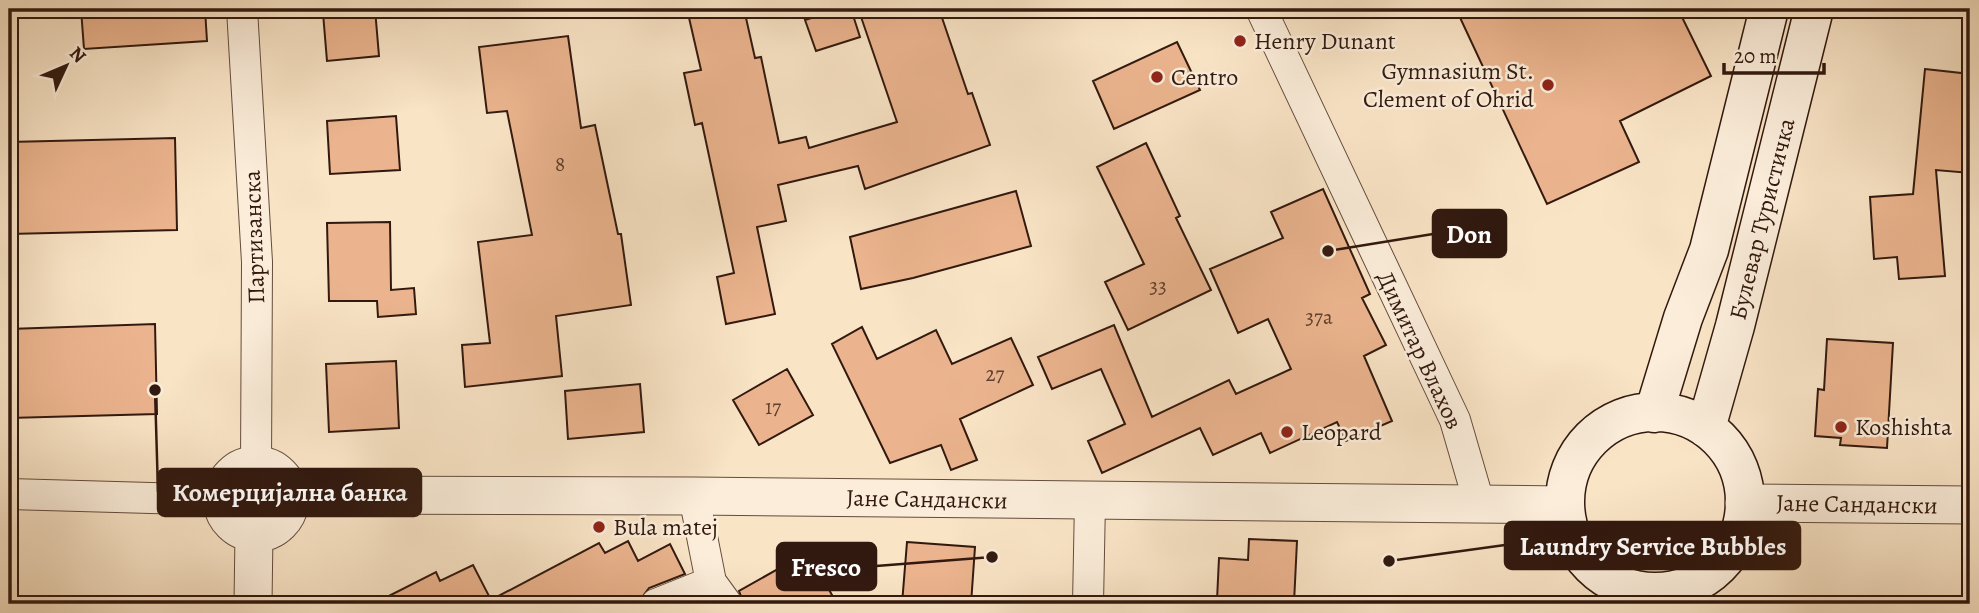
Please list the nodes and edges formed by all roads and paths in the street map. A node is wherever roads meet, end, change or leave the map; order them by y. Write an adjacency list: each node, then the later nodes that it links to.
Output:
1 (242, 9): 7 (street, Партизанска)
2 (1261, 9): 16 (street, Димитар Влахов)
3 (1769, 9): 5 (main road, Булевар Туристичка)
4 (1814, 9): 6 (main road, Булевар Туристичка)
5 (1654, 413): 6 (main road); 14 (main road)
6 (1706, 428): 13 (main road)
7 (256, 465): 9 (street); 11 (street)
8 (9, 494): 11 (street)
9 (290, 495): 10 (street, Јане Сандански); 17 (street)
10 (694, 496): 12 (street, Јане Сандански); 19 (street)
11 (222, 500): 17 (street)
12 (1090, 501): 16 (street, Јане Сандански); 23 (street)
13 (1744, 503): 15 (street, Јане Сандански); 20 (main road)
14 (1565, 505): 16 (street, Јане Сандански); 18 (main road)
15 (1970, 505)
16 (1480, 506)
17 (254, 533): 21 (street)
18 (1599, 590): 20 (main road)
19 (719, 593): 22 (street)
20 (1656, 598)
21 (253, 604)
22 (656, 604)
23 (1088, 604)

